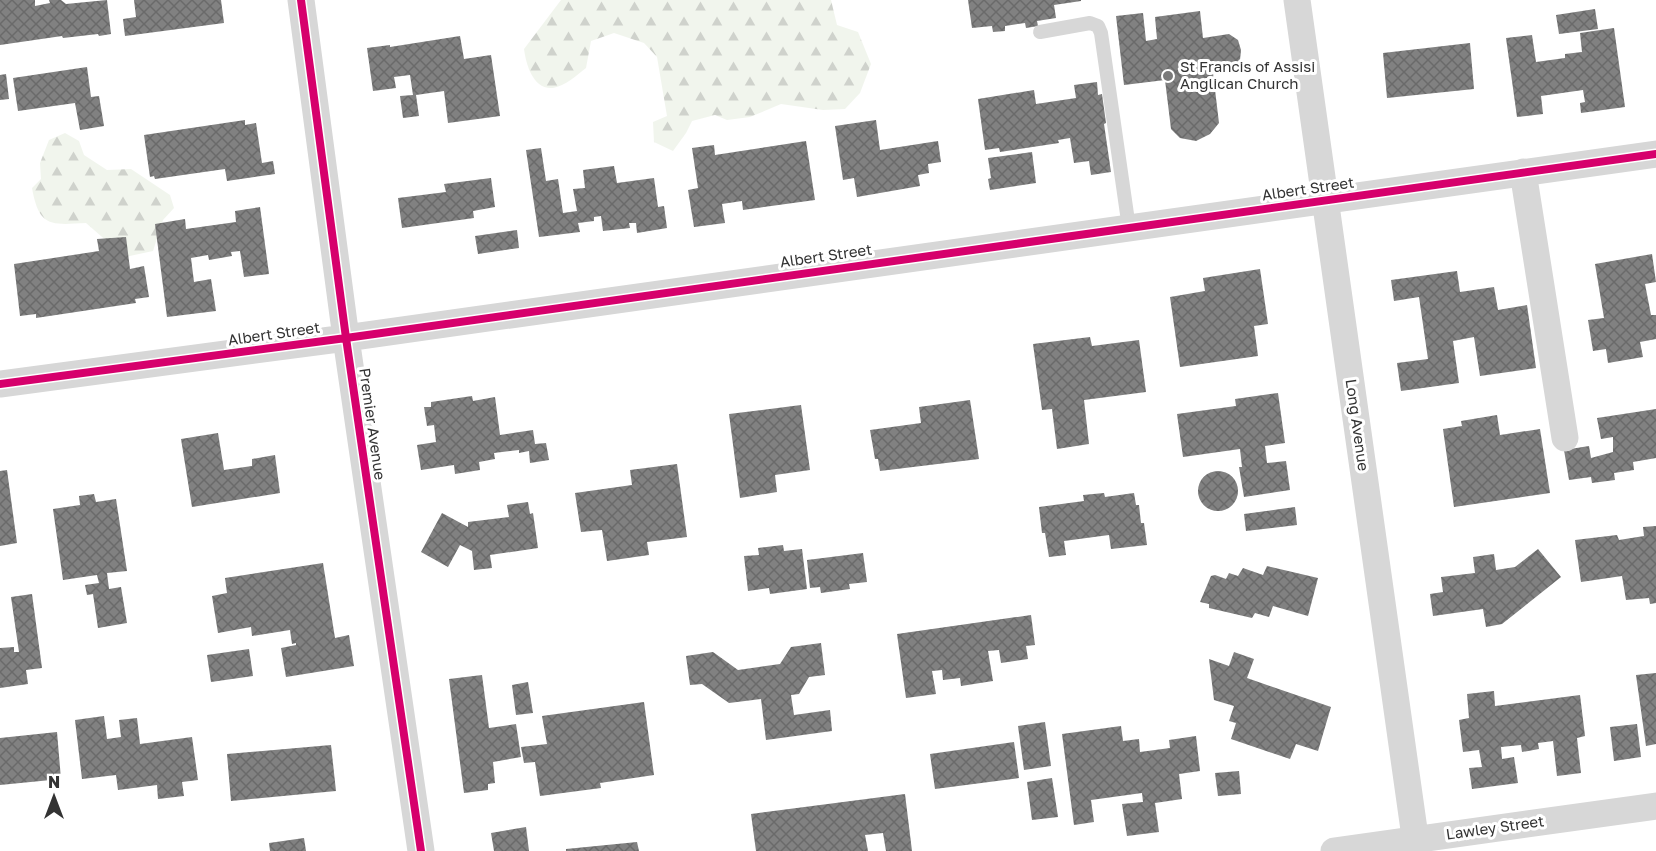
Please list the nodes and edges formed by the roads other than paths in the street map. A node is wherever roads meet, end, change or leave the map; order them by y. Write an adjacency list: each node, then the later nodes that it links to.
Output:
1 (301, 0): 8 (street, Premier Avenue)
2 (1297, 0): 6 (street, Long Avenue)
3 (1040, 32): 7 (lane)
4 (1656, 154): 5 (street, Albert Street)
5 (1524, 172): 6 (street, Albert Street); 10 (street)
6 (1325, 200): 7 (street, Albert Street); 12 (street, Long Avenue)
7 (1129, 228): 8 (street, Albert Street)
8 (346, 338): 9 (street, Albert Street); 13 (street, Premier Avenue)
9 (0, 384)
10 (1565, 438)
11 (1656, 806): 12 (street, Lawley Street)
12 (1416, 845): 14 (street, Lawley Street)
13 (421, 851)
14 (1334, 851)

